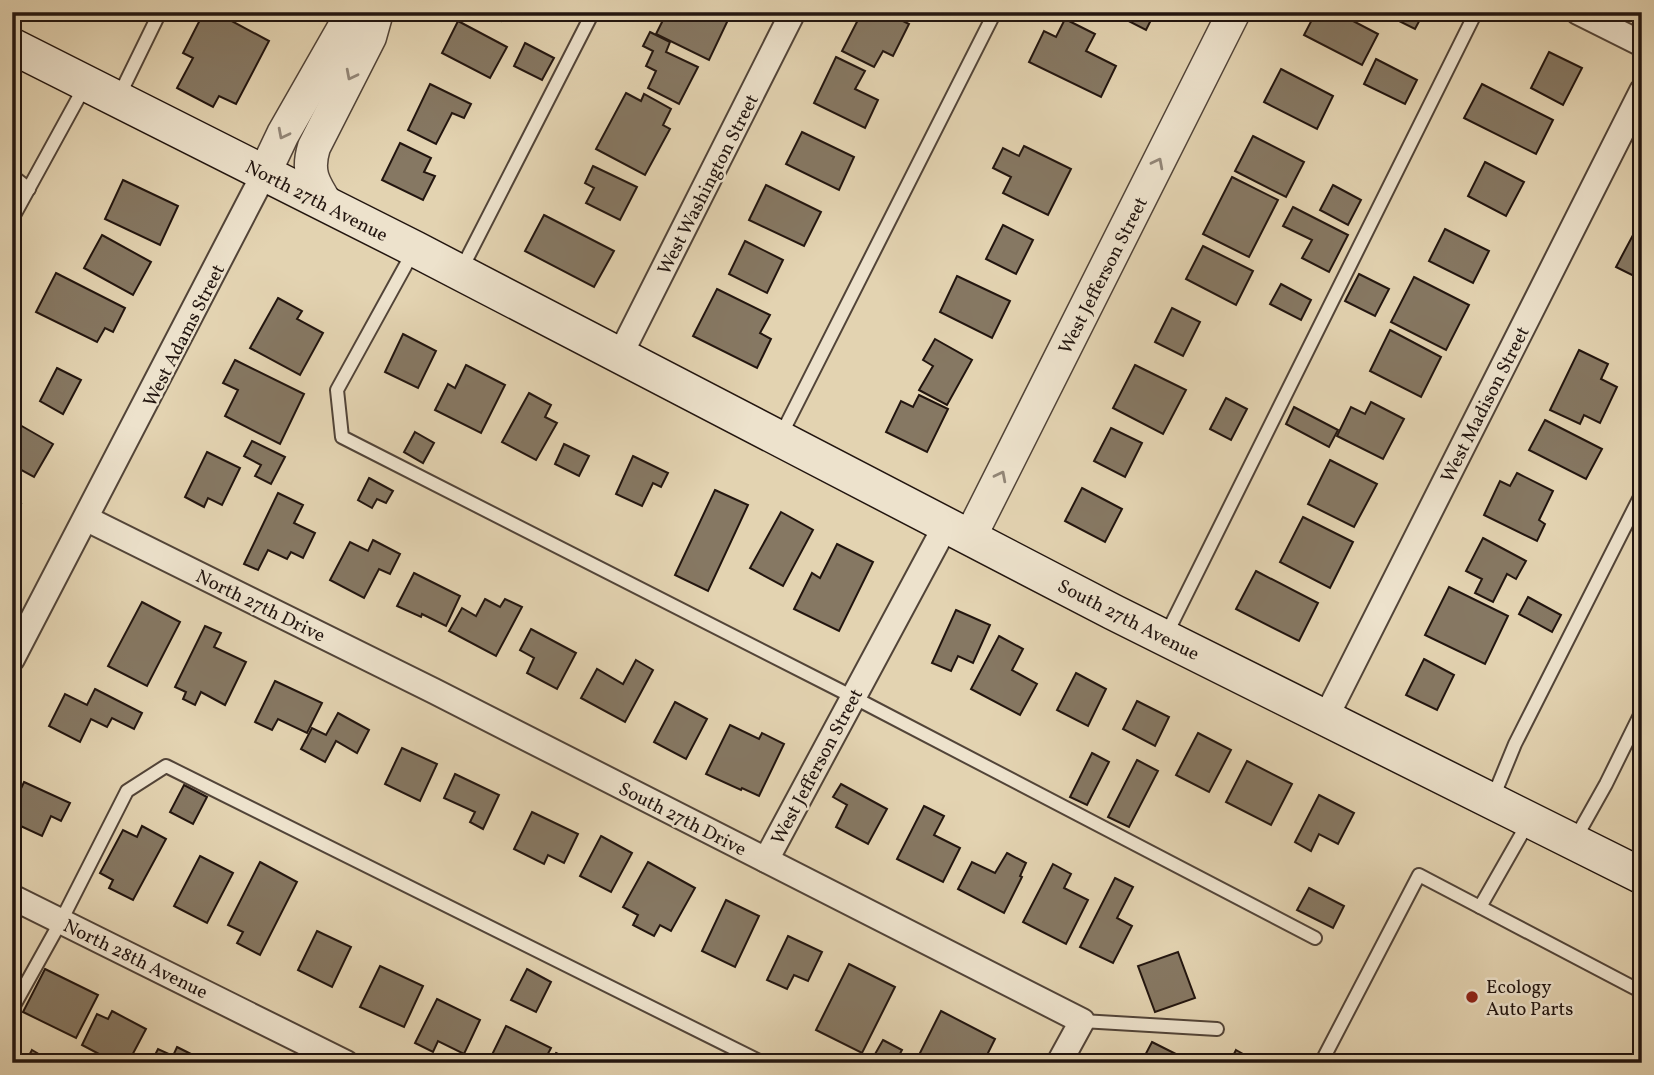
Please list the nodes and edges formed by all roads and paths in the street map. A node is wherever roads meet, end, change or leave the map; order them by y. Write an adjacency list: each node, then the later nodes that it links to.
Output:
1 (160, 12): 14 (lane)
2 (355, 12): 16 (street, West Adams Street, one-way to 16)
3 (377, 12): 18 (street, one-way to 18)
4 (593, 12): 21 (lane)
5 (793, 12): 22 (street, West Washington Street)
6 (995, 12): 23 (lane)
7 (1234, 12): 26 (street, West Jefferson Street, one-way to 7)
8 (1476, 12): 27 (lane)
9 (1578, 12): 10 (street)
10 (1642, 44)
11 (12, 46): 12 (main road, North 27th Avenue)
12 (86, 84): 14 (main road, North 27th Avenue); 17 (lane)
13 (1642, 90): 32 (street, West Madison Street)
14 (117, 99): 16 (main road, North 27th Avenue)
15 (13, 174): 17 (lane)
16 (264, 174): 18 (main road, North 27th Avenue); 25 (street, West Adams Street)
17 (29, 189): 19 (lane)
18 (328, 206): 20 (main road, North 27th Avenue)
19 (12, 219)
20 (415, 249): 21 (main road, North 27th Avenue); 30 (lane)
21 (459, 272): 22 (main road, North 27th Avenue)
22 (620, 355): 23 (main road, South 27th Avenue)
23 (780, 438): 26 (main road, South 27th Avenue)
24 (1642, 493): 33 (lane)
25 (87, 519): 28 (street, West Adams Street); 29 (street, North 27th Drive)
26 (958, 531): 27 (main road, South 27th Avenue); 30 (street, West Jefferson Street)
27 (1165, 637): 32 (main road, South 27th Avenue)
28 (12, 659)
29 (434, 691): 36 (street, South 27th Drive)
30 (853, 697): 36 (street, West Jefferson Street); 41 (lane)
31 (1642, 711): 35 (lane)
32 (1326, 716): 33 (main road, South 27th Avenue)
33 (1492, 800): 34 (main road, South 27th Avenue)
34 (1530, 820): 35 (main road, South 27th Avenue); 39 (lane)
35 (1574, 842): 37 (main road, South 27th Avenue)
36 (766, 860): 44 (street, South 27th Drive)
37 (1642, 876)
38 (12, 897): 40 (street, North 28th Avenue)
39 (1480, 907): 42 (lane); 49 (lane)
40 (61, 921): 43 (lane); 46 (street, North 28th Avenue); 47 (lane)
41 (1315, 939)
42 (1642, 992)
43 (12, 1009)
44 (1082, 1021): 45 (lane); 48 (street)
45 (1217, 1030)
46 (346, 1063)
47 (763, 1063)
48 (1059, 1063)
49 (1321, 1063)

